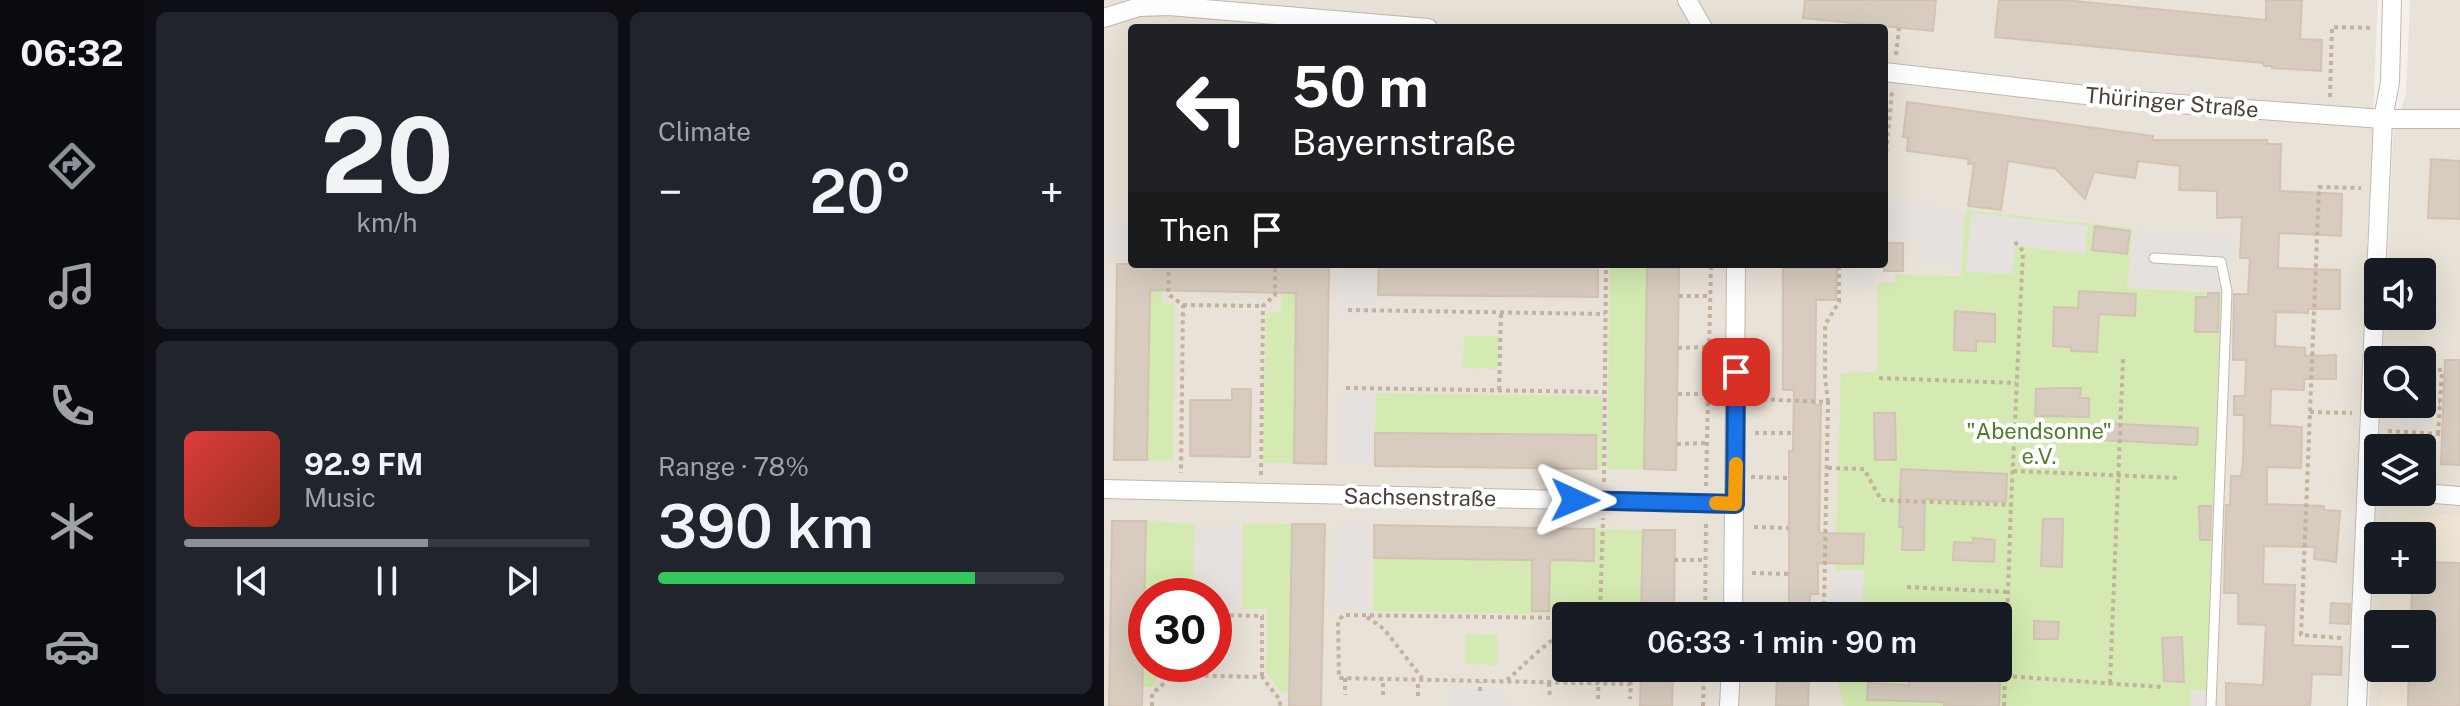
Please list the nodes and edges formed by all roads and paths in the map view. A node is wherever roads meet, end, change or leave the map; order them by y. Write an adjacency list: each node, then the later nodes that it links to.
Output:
1 (1687, 0): 5 (street)
2 (2392, 0): 7 (street)
3 (1104, 18): 4 (street)
4 (1381, 24)
5 (1701, 24)
6 (1899, 28): 8 (path)
7 (2391, 29): 10 (path); 11 (street)
8 (1889, 72): 9 (path); 10 (street, Thüringer Straße)
9 (1888, 93)
10 (2330, 115): 11 (street, Thüringer Straße)
11 (2383, 119): 12 (street, Thüringer Straße); 13 (street)
12 (2460, 119)
13 (2380, 189): 44 (path); 45 (street)
14 (2013, 240): 34 (path)
15 (2154, 258): 113 (lane)
16 (1169, 268): 24 (path)
17 (1275, 268): 25 (path)
18 (1606, 268): 28 (path)
19 (1711, 268): 23 (path)
20 (1736, 268): 40 (street)
21 (1839, 268): 41 (path)
22 (1679, 296): 23 (path)
23 (1710, 296): 29 (path)
24 (1183, 305): 25 (path); 58 (path)
25 (1263, 306): 59 (path)
26 (1348, 310): 27 (path)
27 (1501, 313): 28 (path); 36 (path)
28 (1605, 314): 37 (path)
29 (1709, 347): 30 (path); 39 (path)
30 (1678, 348)
31 (2123, 359): 53 (path)
32 (2436, 370): 43 (path)
33 (1879, 378): 34 (path)
34 (2016, 383): 52 (path)
35 (1346, 388): 36 (path)
36 (1499, 390): 37 (path)
37 (1605, 392): 62 (path)
38 (1678, 394): 39 (path)
39 (1709, 394): 49 (path)
40 (1736, 399): 41 (path); 46 (street)
41 (1828, 402): 51 (path)
42 (2436, 403): 43 (path)
43 (2440, 403): 45 (path)
44 (2310, 412): 45 (path); 83 (path)
45 (2370, 422): 48 (street)
46 (1736, 432): 47 (path); 54 (street)
47 (1793, 433)
48 (2371, 434)
49 (1708, 443): 50 (path); 63 (path)
50 (1677, 444)
51 (1828, 468): 65 (path); 78 (path)
52 (2013, 471): 53 (path); 65 (path)
53 (2117, 476): 56 (path); 99 (path)
54 (1735, 477): 55 (path); 64 (street)
55 (1789, 478)
56 (2180, 478)
57 (1104, 489): 58 (street, Sachsenstraße)
58 (1180, 491): 59 (street, Sachsenstraße)
59 (1260, 493): 62 (street, Sachsenstraße)
60 (2436, 494): 61 (street)
61 (2460, 496)
62 (1603, 500): 63 (street, Sachsenstraße); 75 (path)
63 (1706, 503): 64 (street, Sachsenstraße); 70 (path)
64 (1735, 504): 67 (street)
65 (2011, 505): 74 (path)
66 (2372, 506): 83 (street)
67 (1735, 526): 68 (path); 71 (street)
68 (1788, 528)
69 (1674, 560): 70 (path)
70 (1706, 560): 76 (path)
71 (1734, 572): 72 (path); 77 (street)
72 (1789, 574)
73 (1907, 587): 74 (path)
74 (2008, 592): 79 (path)
75 (1600, 602)
76 (1705, 602)
77 (1733, 602)
78 (1824, 602)
79 (2008, 602)
80 (1232, 615): 87 (path)
81 (1365, 615): 82 (path); 88 (path); 90 (path)
82 (1552, 618)
83 (2361, 639): 114 (street)
84 (1552, 640): 93 (path)
85 (1232, 676): 87 (path)
86 (2012, 676): 99 (path)
87 (1262, 677): 109 (path)
88 (1345, 678): 89 (path); 102 (path)
89 (1383, 679): 90 (path); 103 (path)
90 (1421, 680): 92 (path); 104 (path)
91 (1165, 682): 108 (path)
92 (1480, 682): 93 (path); 101 (path)
93 (1505, 682): 97 (path)
94 (1704, 682): 110 (path)
95 (1730, 682): 111 (street)
96 (2005, 682): 112 (path)
97 (1549, 683): 98 (path); 105 (path)
98 (1598, 683): 106 (path); 107 (path)
99 (2110, 683): 100 (path)
100 (2161, 687)
101 (1480, 691)
102 (1345, 695)
103 (1383, 695)
104 (1418, 696)
105 (1550, 698)
106 (1598, 699)
107 (1630, 699)
108 (1152, 706)
109 (1280, 706)
110 (1703, 706)
111 (1729, 706)
112 (2004, 706)
113 (2211, 706)
114 (2357, 706)

